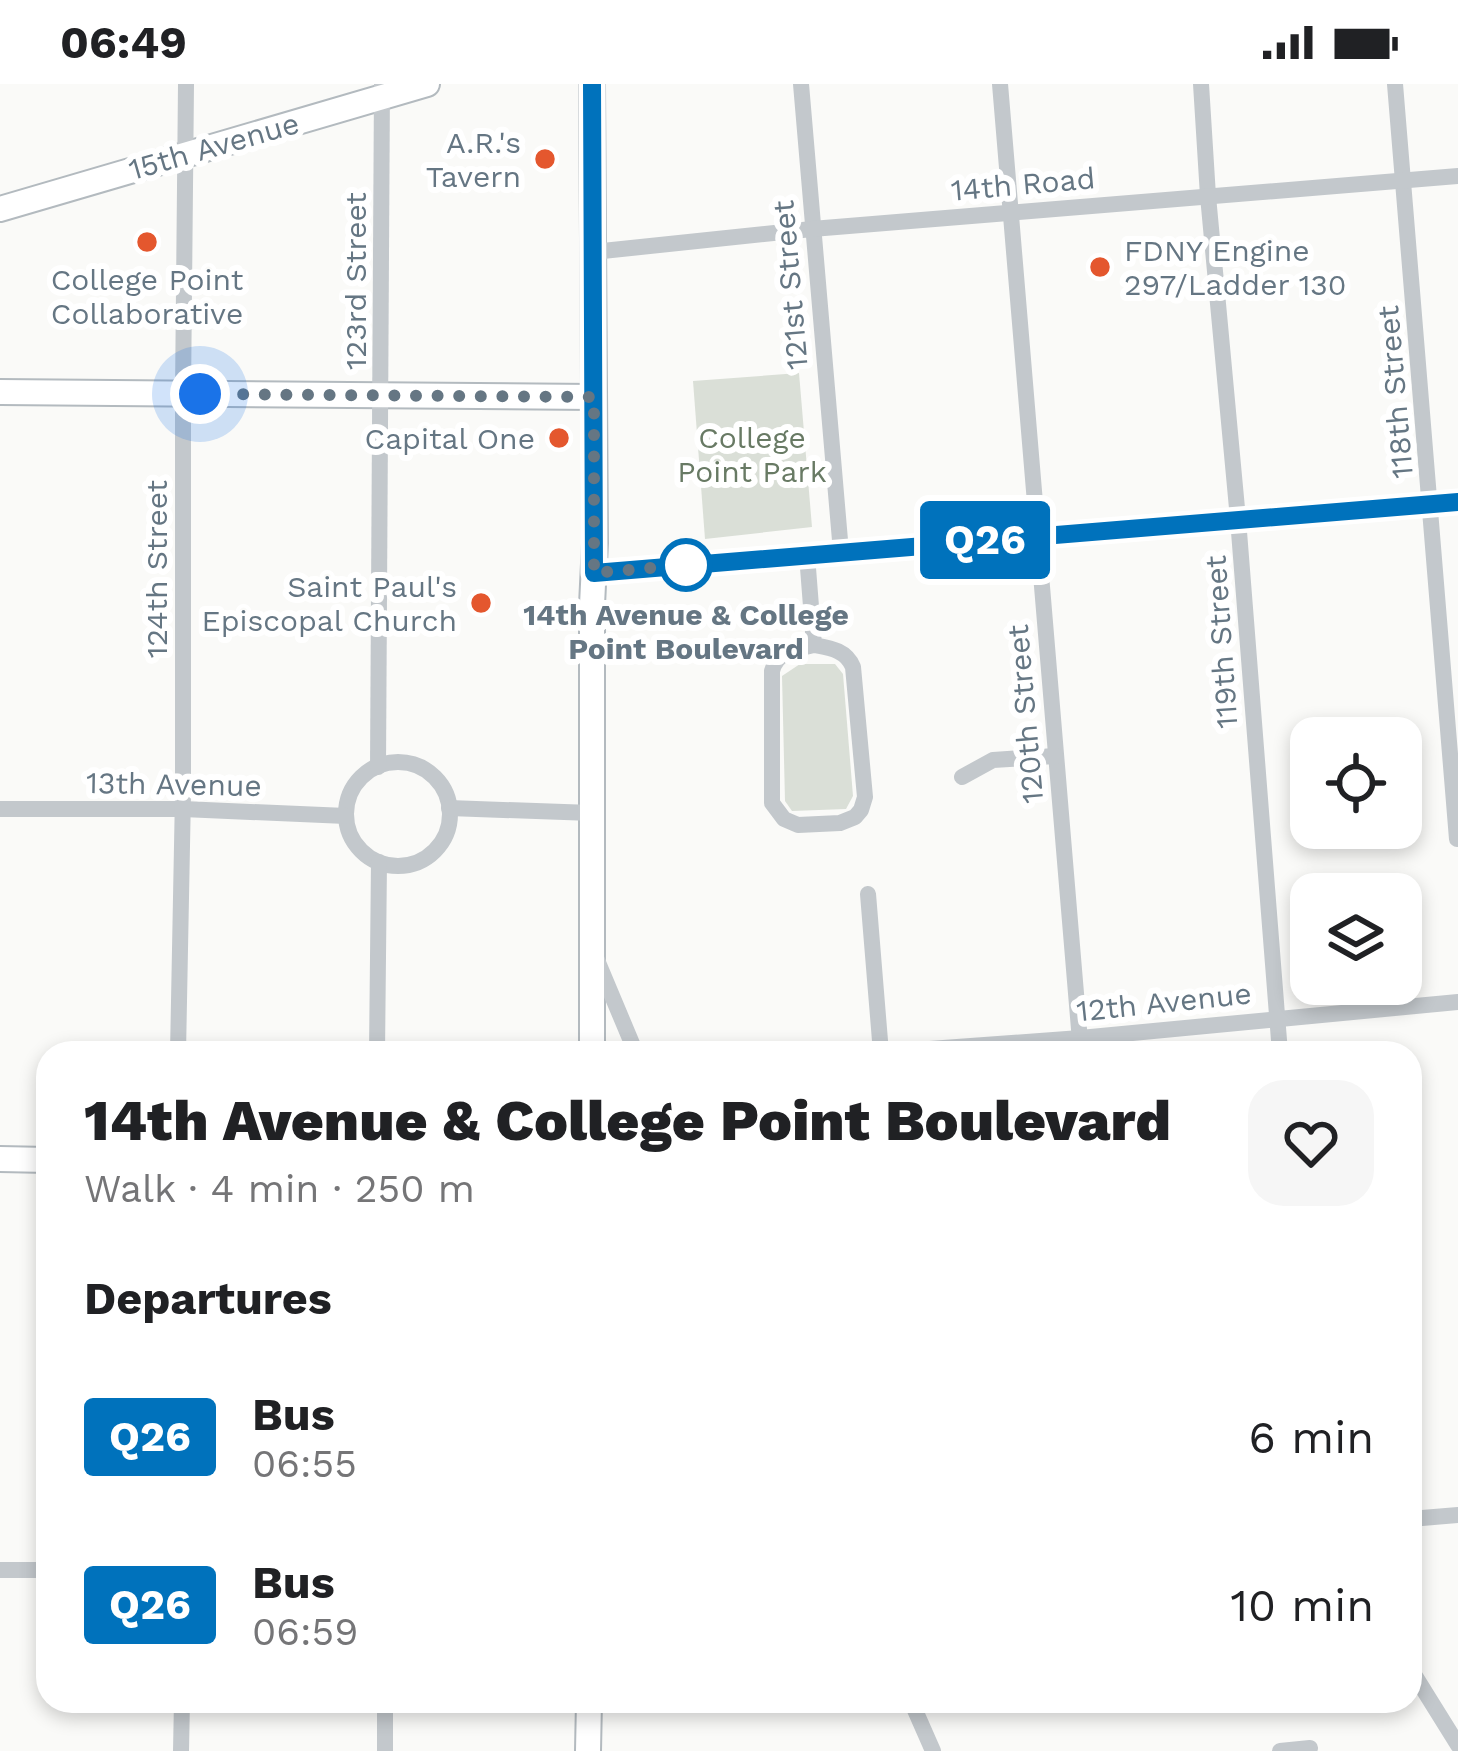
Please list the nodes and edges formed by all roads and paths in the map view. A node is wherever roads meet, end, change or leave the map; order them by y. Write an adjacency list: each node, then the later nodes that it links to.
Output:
1 (186, 84): 9 (street, 124th Street)
2 (428, 84): 8 (street, 15th Avenue)
3 (592, 84): 16 (street)
4 (801, 84): 15 (street, 121st Street)
5 (1000, 84): 14 (street, 120th Street)
6 (1202, 84): 12 (street, 119th Street)
7 (1395, 84): 11 (street, 118th Street)
8 (382, 90): 9 (street, 15th Avenue); 19 (street, 123rd Street)
9 (186, 154): 13 (street, 15th Avenue); 18 (street, 124th Street)
10 (1458, 176): 11 (street, 14th Road)
11 (1404, 181): 12 (street, 14th Road); 22 (street, 118th Street)
12 (1208, 196): 14 (street, 14th Road); 23 (street, 119th Street)
13 (0, 209)
14 (1013, 212): 15 (street, 14th Road); 24 (street, 120th Street)
15 (812, 229): 16 (street, 14th Road); 25 (street, 121st Street)
16 (593, 251): 20 (street)
17 (0, 392): 18 (street)
18 (183, 394): 19 (street); 34 (street, 124th Street)
19 (382, 395): 20 (street); 30 (street, 123rd Street)
20 (594, 397): 27 (street)
21 (1458, 502): 22 (street)
22 (1431, 505): 23 (street); 37 (street, 118th Street)
23 (1238, 519): 24 (street); 42 (street, 119th Street)
24 (1039, 536): 25 (street); 29 (street, 120th Street)
25 (841, 552): 26 (street)
26 (807, 555): 27 (street); 28 (street)
27 (594, 573): 35 (street)
28 (814, 644): 28 (street)
29 (1055, 756): 31 (street); 48 (street, 120th Street)
30 (378, 767): 33 (street); 36 (street)
31 (962, 777)
32 (0, 808): 34 (street, 13th Avenue)
33 (449, 808): 35 (street); 38 (street)
34 (183, 809): 36 (street, 13th Avenue); 43 (street, 124th Street)
35 (592, 813): 40 (street)
36 (346, 816): 38 (street)
37 (1457, 839)
38 (379, 862): 44 (street)
39 (868, 893): 47 (street)
40 (593, 951): 45 (street); 46 (street)
41 (1458, 1002): 42 (street, 12th Avenue)
42 (1277, 1018): 49 (street, 12th Avenue); 50 (street, 119th Street)
43 (178, 1041)
44 (377, 1041)
45 (592, 1041)
46 (631, 1041)
47 (878, 1041)
48 (1081, 1041)
49 (1110, 1041)
50 (1279, 1041)
51 (0, 1160): 52 (street)
52 (36, 1160)
53 (1458, 1515): 54 (street)
54 (1422, 1518)
55 (0, 1570): 56 (street)
56 (36, 1570)
57 (1422, 1685): 62 (street)
58 (182, 1713): 65 (street)
59 (386, 1713): 66 (street)
60 (589, 1713): 67 (street)
61 (916, 1713): 68 (street)
62 (1452, 1726): 63 (street)
63 (1458, 1745)
64 (1310, 1748): 69 (street)
65 (181, 1751)
66 (385, 1751)
67 (588, 1751)
68 (932, 1751)
69 (1280, 1751)

